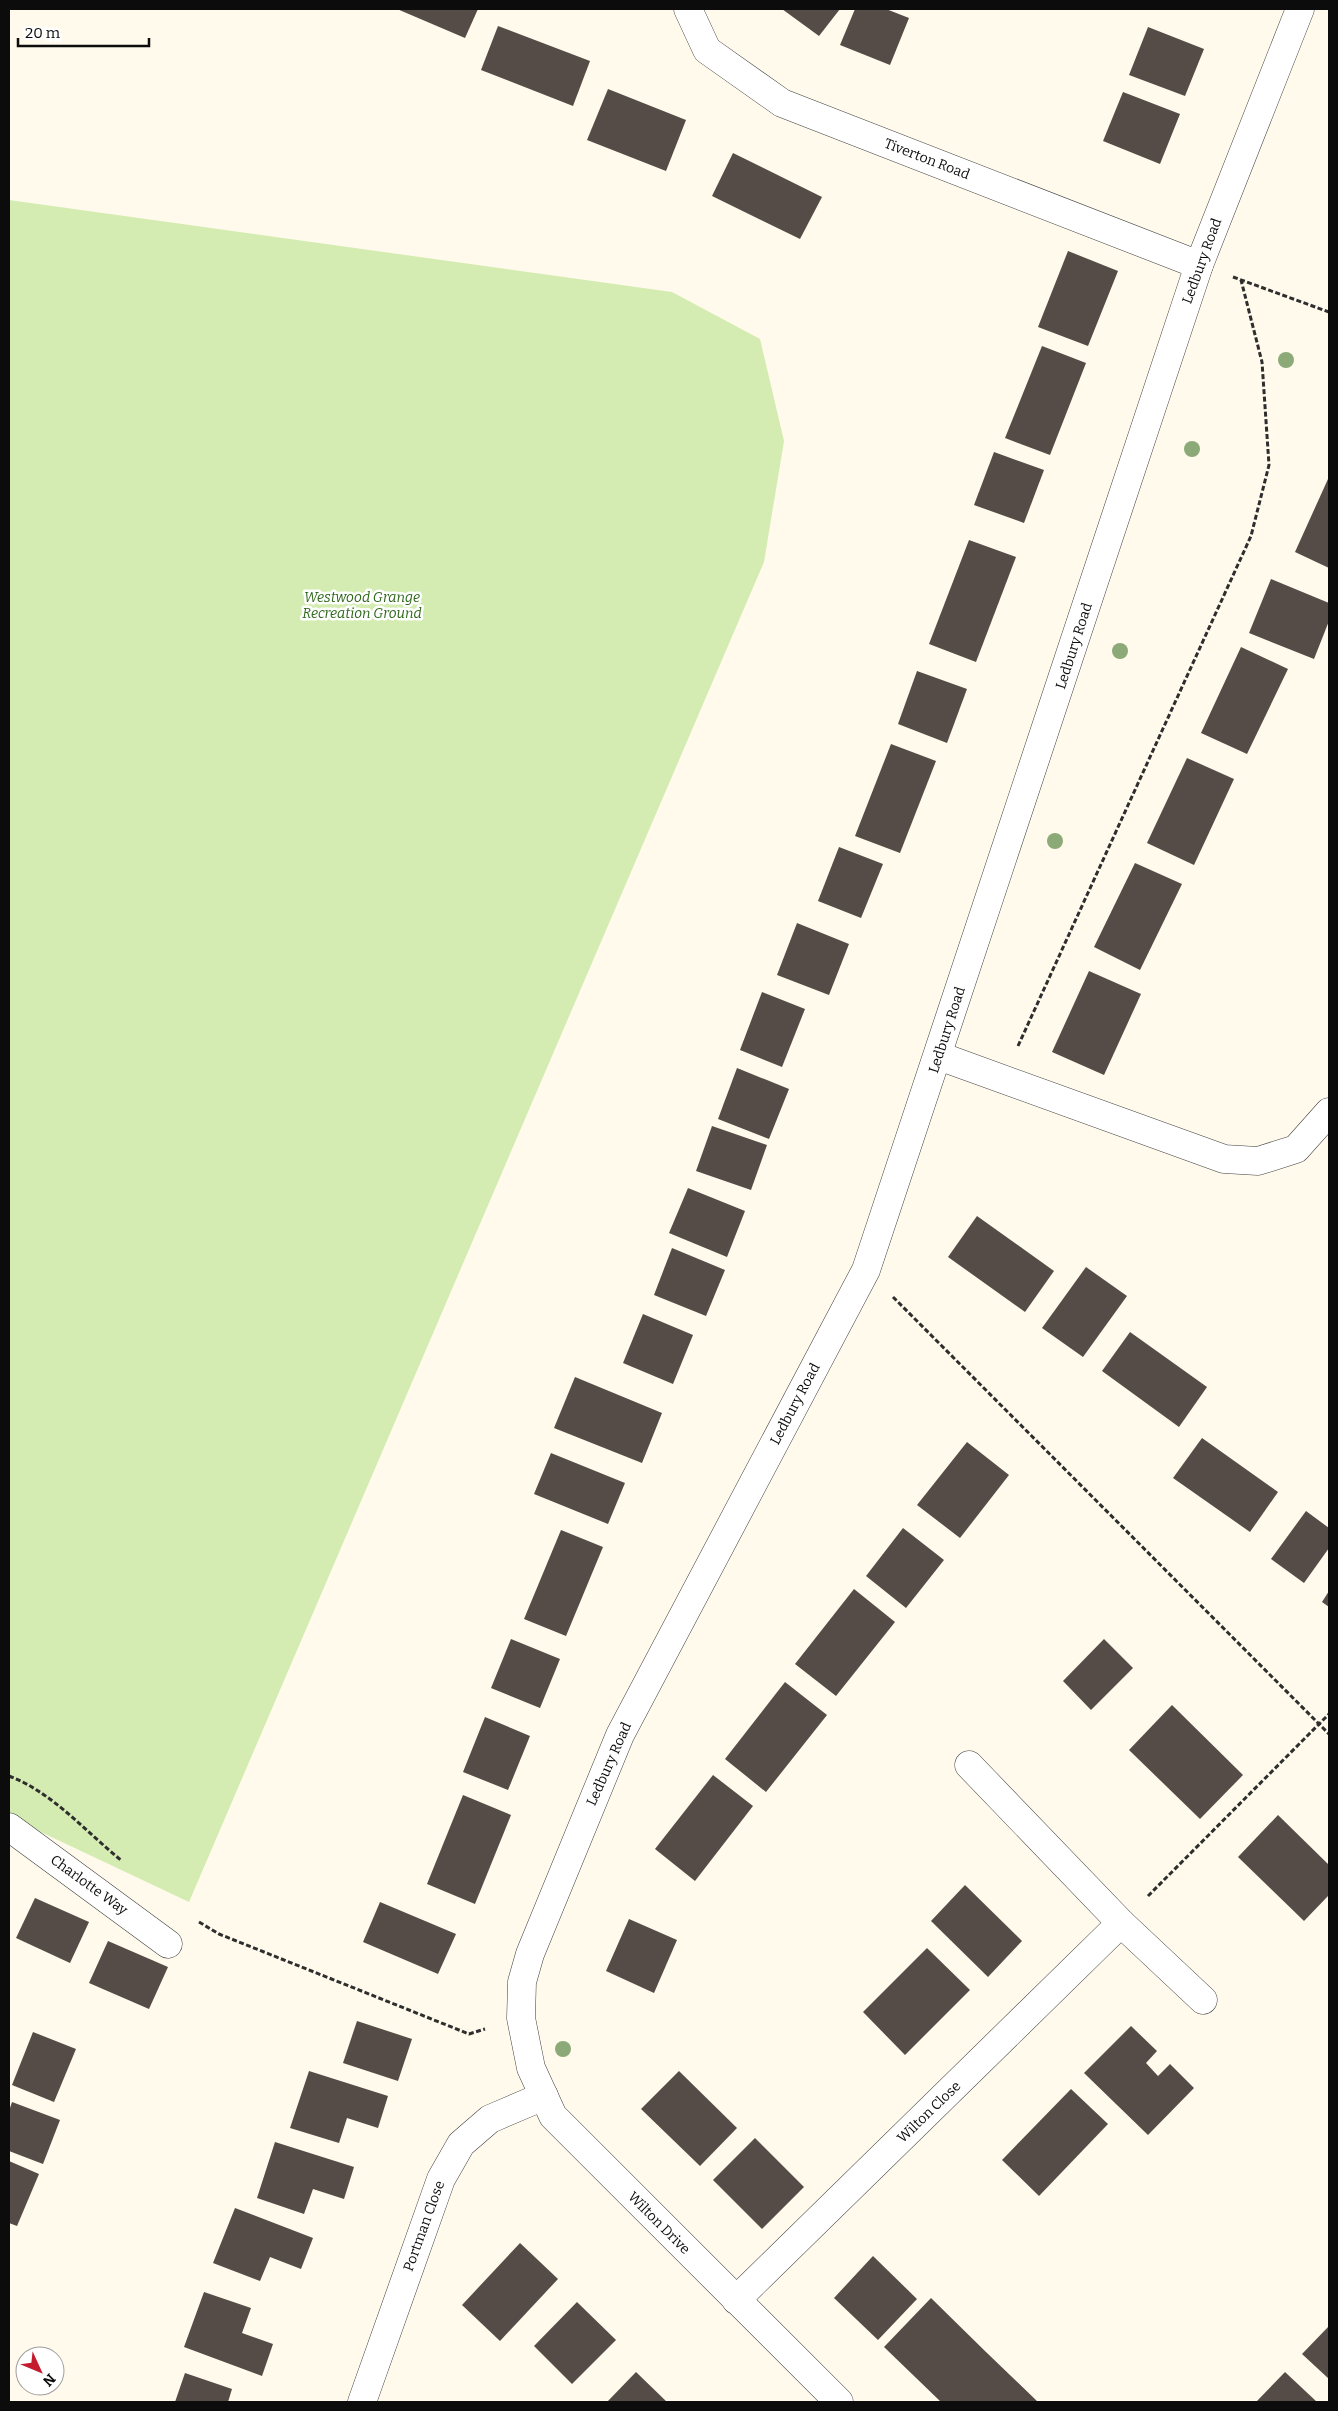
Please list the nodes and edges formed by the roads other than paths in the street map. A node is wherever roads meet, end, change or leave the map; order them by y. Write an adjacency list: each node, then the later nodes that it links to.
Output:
1 (688, 9): 3 (street, Tiverton Road)
2 (1300, 9): 3 (street, Ledbury Road)
3 (1199, 265): 4 (street, Ledbury Road)
4 (939, 1056): 5 (street); 11 (street, Ledbury Road)
5 (1329, 1112)
6 (969, 1765): 8 (street)
7 (9, 1828): 9 (street, Charlotte Way)
8 (1121, 1923): 10 (street); 13 (street, Wilton Close)
9 (168, 1944)
10 (1203, 2000)
11 (521, 2018): 12 (street, Wilton Drive)
12 (544, 2096): 13 (street, Wilton Drive); 14 (street, Portman Close)
13 (736, 2300): 15 (street, Wilton Drive)
14 (362, 2402)
15 (838, 2402)

